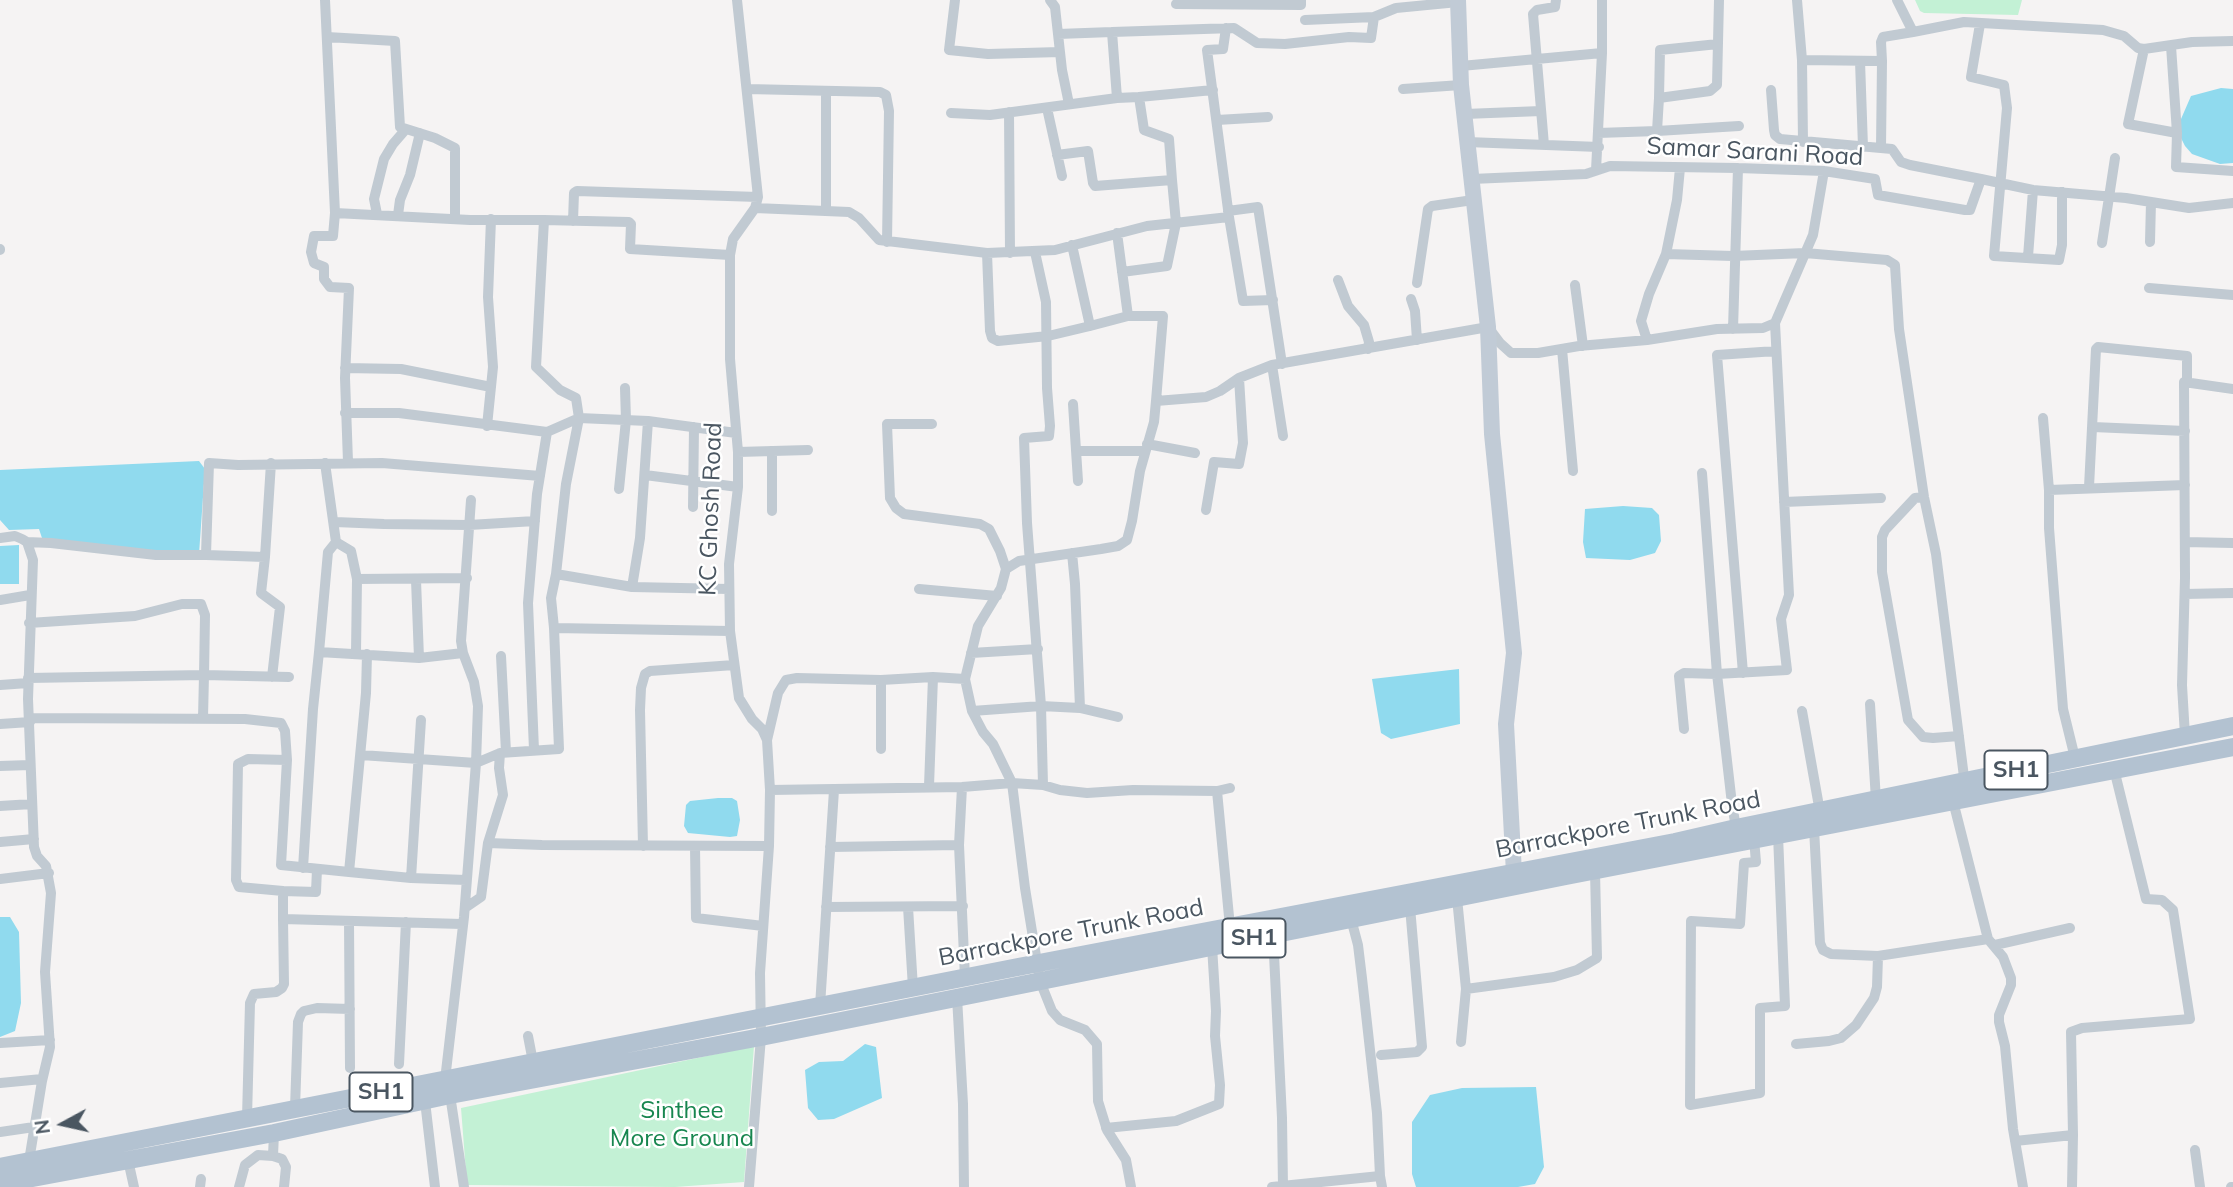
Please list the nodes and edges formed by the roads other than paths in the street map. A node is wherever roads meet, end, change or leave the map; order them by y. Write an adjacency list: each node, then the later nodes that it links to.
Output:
1 (325, 0): 20 (street)
2 (737, 0): 33 (street)
3 (955, 0): 25 (street)
4 (1050, 0): 19 (street)
5 (1301, 0): 12 (street)
6 (1556, 0): 27 (street)
7 (1602, 0): 26 (street)
8 (1719, 0): 22 (street)
9 (1797, 0): 28 (street)
10 (1897, 0): 18 (street)
11 (1458, 1): 13 (street); 31 (street)
12 (1175, 4)
13 (1374, 17): 14 (street); 16 (street)
14 (1305, 20)
15 (1980, 24): 18 (street); 24 (street); 72 (street)
16 (1226, 28): 17 (street); 35 (street)
17 (1112, 32): 19 (street); 39 (street)
18 (1913, 32): 30 (street)
19 (1058, 34): 25 (street)
20 (327, 37): 50 (street); 81 (street)
21 (2233, 41): 23 (street)
22 (1718, 44): 40 (street); 40 (street)
23 (2171, 46): 24 (street); 54 (street)
24 (2144, 49): 54 (street)
25 (1060, 52): 41 (street)
26 (1602, 53): 27 (street); 53 (street)
27 (1536, 60): 31 (street); 43 (street)
28 (1802, 60): 29 (street); 56 (street)
29 (1860, 61): 30 (street); 58 (street)
30 (1882, 61): 60 (street)
31 (1461, 66): 32 (street)
32 (1461, 85): 34 (street); 46 (street)
33 (747, 89): 37 (street); 77 (street)
34 (1404, 89)
35 (1213, 90): 38 (street); 48 (street)
36 (1770, 90): 56 (street)
37 (826, 91): 80 (street); 91 (street)
38 (1139, 97): 39 (street); 71 (street)
39 (1117, 98): 41 (street)
40 (1659, 98): 51 (street)
41 (1069, 104): 42 (street)
42 (1047, 108): 45 (street); 61 (street)
43 (1541, 111): 46 (street); 57 (street)
44 (951, 113): 45 (street)
45 (1009, 113): 97 (street)
46 (1465, 114): 55 (street)
47 (1268, 117): 48 (street)
48 (1217, 120): 83 (street)
49 (1739, 126): 51 (street)
50 (406, 129): 52 (street); 82 (street)
51 (1657, 131): 53 (street)
52 (420, 133): 84 (street); 85 (street)
53 (1598, 133): 59 (street)
54 (2177, 133): 67 (street)
55 (1467, 142): 57 (street); 69 (street)
56 (1802, 142): 58 (street)
57 (1544, 145): 59 (street)
58 (1863, 146): 60 (street)
59 (1599, 147): 65 (street)
60 (1881, 148): 70 (street)
61 (1057, 155): 68 (street); 71 (street)
62 (2115, 158): 75 (street)
63 (1680, 168): 64 (street, Samar Sarani Road); 65 (street, Samar Sarani Road); 99 (street)
64 (1738, 168): 66 (street, Samar Sarani Road); 101 (street)
65 (1596, 170): 69 (street, Samar Sarani Road)
66 (1824, 171): 70 (street, Samar Sarani Road); 98 (street)
67 (2233, 171)
68 (1062, 176)
69 (1472, 179): 76 (street)
70 (1981, 179): 72 (street)
71 (1172, 180): 89 (street)
72 (2001, 184): 73 (street); 102 (street)
73 (2033, 190): 74 (street); 102 (street)
74 (2062, 192): 75 (street); 102 (street)
75 (2108, 197): 78 (street); 93 (street)
76 (1473, 200): 105 (street); 114 (street)
77 (757, 202): 80 (street); 88 (street); 100 (street, KC Ghosh Road)
78 (2151, 202): 79 (street); 92 (street)
79 (2233, 203)
80 (827, 211): 91 (street)
81 (335, 213): 82 (street); 124 (street)
82 (377, 214): 84 (street)
83 (1229, 214): 89 (street); 110 (street); 110 (street)
84 (398, 215): 85 (street)
85 (455, 218): 86 (street)
86 (491, 219): 87 (street); 127 (street)
87 (544, 220): 88 (street); 133 (street)
88 (573, 220): 100 (street)
89 (1177, 223): 90 (street); 103 (street)
90 (1117, 233): 94 (street); 103 (street)
91 (887, 242): 96 (street)
92 (2150, 242)
93 (2102, 243)
94 (1072, 245): 95 (street); 113 (street)
95 (1035, 252): 97 (street); 116 (street)
96 (987, 253): 97 (street); 116 (street)
97 (1010, 253)
98 (1805, 253): 101 (street); 112 (street); 165 (street)
99 (1666, 254): 101 (street); 118 (street)
100 (730, 256): 143 (street, KC Ghosh Road)
101 (1733, 256): 115 (street)
102 (2028, 257)
103 (1122, 272): 111 (street)
104 (1338, 280): 120 (street)
105 (1417, 283)
106 (1575, 285): 119 (street)
107 (2149, 288): 108 (street)
108 (2233, 295)
109 (1411, 299): 117 (street)
110 (1273, 300): 123 (street)
111 (1128, 316): 113 (street); 130 (street)
112 (1775, 323): 115 (street); 122 (street)
113 (1090, 326): 116 (street)
114 (1488, 327): 117 (street); 121 (street); 273 (street)
115 (1733, 329): 118 (street)
116 (1048, 336): 183 (street)
117 (1417, 340): 120 (street)
118 (1647, 340): 119 (street)
119 (1583, 346): 121 (street)
120 (1368, 349): 123 (street)
121 (1562, 349): 154 (street)
122 (1776, 351): 168 (street); 208 (street)
123 (1277, 364): 125 (street); 144 (street)
124 (345, 368): 127 (street); 132 (street)
125 (1239, 378): 130 (street); 170 (street)
126 (2187, 382): 129 (street); 140 (street); 141 (street)
127 (491, 387): 138 (street)
128 (625, 388): 135 (street)
129 (2233, 389)
130 (1156, 401): 145 (street)
131 (1073, 404): 148 (street)
132 (345, 413): 138 (street); 151 (street)
133 (579, 418): 135 (street); 142 (street); 185 (street)
134 (2043, 418): 164 (street)
135 (626, 419): 136 (street); 163 (street)
136 (648, 421): 139 (street); 156 (street)
137 (932, 424): 184 (street)
138 (487, 426): 142 (street)
139 (694, 427): 143 (street); 159 (street)
140 (2093, 427): 141 (street); 162 (street)
141 (2185, 431): 160 (street)
142 (547, 432): 157 (street)
143 (737, 433): 149 (street, KC Ghosh Road)
144 (1283, 436)
145 (1146, 448): 148 (street); 150 (street); 180 (street)
146 (808, 450): 147 (street)
147 (772, 451): 149 (street); 171 (street)
148 (1076, 451): 158 (street)
149 (738, 452): 161 (street, KC Ghosh Road)
150 (1195, 453)
151 (348, 462): 153 (street); 157 (street)
152 (271, 463): 153 (street); 181 (street); 182 (street)
153 (325, 463): 173 (street)
154 (1573, 471)
155 (1702, 473): 210 (street)
156 (645, 475): 159 (street); 189 (street)
157 (540, 476): 172 (street)
158 (1077, 481)
159 (695, 482): 161 (street); 169 (street)
160 (2185, 485): 162 (street); 178 (street)
161 (737, 487): 190 (street, KC Ghosh Road)
162 (2089, 487): 164 (street)
163 (620, 489)
164 (2049, 490): 239 (street)
165 (1924, 497): 230 (street); 230 (street)
166 (1881, 498): 168 (street)
167 (471, 500): 174 (street)
168 (1784, 502): 208 (street)
169 (693, 507)
170 (1206, 510)
171 (772, 511)
172 (535, 521): 174 (street); 235 (street)
173 (335, 522): 174 (street); 177 (street)
174 (468, 524): 186 (street)
175 (0, 538): 176 (street)
176 (27, 542): 181 (street); 194 (street)
177 (336, 542): 187 (street); 201 (street)
178 (2185, 543): 179 (street); 193 (street)
179 (2233, 543)
180 (1072, 553): 183 (street); 220 (street)
181 (205, 555): 182 (street)
182 (265, 557): 211 (street)
183 (1031, 559): 184 (street); 200 (street)
184 (1006, 569): 195 (street)
185 (556, 574): 189 (street); 198 (street)
186 (467, 578): 188 (street); 202 (street)
187 (357, 579): 188 (street); 204 (street)
188 (416, 580): 206 (street)
189 (632, 587): 190 (street)
190 (729, 589): 199 (street, KC Ghosh Road)
191 (919, 589): 195 (street)
192 (2233, 593): 193 (street)
193 (2185, 594): 231 (street)
194 (30, 595): 196 (street); 197 (street)
195 (997, 596): 203 (street)
196 (0, 600)
197 (29, 623): 209 (street); 216 (street)
198 (554, 628): 199 (street); 235 (street)
199 (730, 631): 207 (street, KC Ghosh Road)
200 (1038, 649): 203 (street); 219 (street)
201 (319, 652): 204 (street); 268 (street)
202 (463, 653): 206 (street); 241 (street)
203 (971, 653): 214 (street)
204 (362, 654): 206 (street); 237 (street)
205 (501, 656): 236 (street)
206 (419, 658)
207 (734, 665): 232 (street, KC Ghosh Road); 264 (street)
208 (1744, 673): 210 (street)
209 (204, 674): 211 (street); 216 (street); 224 (street)
210 (1717, 674): 228 (street); 259 (street)
211 (272, 677): 212 (street)
212 (289, 677)
213 (933, 677): 214 (street); 215 (street); 247 (street)
214 (965, 679): 221 (street)
215 (881, 680): 232 (street); 234 (street)
216 (28, 681): 217 (street); 225 (street)
217 (0, 685)
218 (1870, 704): 254 (street)
219 (1041, 706): 220 (street); 221 (street); 246 (street)
220 (1080, 708): 223 (street)
221 (972, 711): 245 (street)
222 (1802, 711): 257 (street)
223 (1118, 717)
224 (203, 718): 225 (street); 240 (street)
225 (30, 720): 227 (street); 242 (street)
226 (421, 720): 238 (street)
227 (0, 724)
228 (1684, 729)
229 (2232, 731): 231 (main road, Barrackpore Trunk Road / SH1)
230 (1959, 736): 253 (street)
231 (2185, 736): 239 (main road, Barrackpore Trunk Road / SH1)
232 (767, 740): 250 (street)
233 (2233, 747): 244 (main road, Barrackpore Trunk Road / SH1)
234 (881, 749)
235 (534, 750): 236 (street)
236 (503, 753): 241 (street); 262 (street)
237 (361, 755): 238 (street); 271 (street)
238 (419, 758): 241 (street); 274 (street)
239 (2075, 758): 253 (main road, Barrackpore Trunk Road / SH1)
240 (286, 760): 268 (street); 277 (street)
241 (476, 763): 276 (street)
242 (30, 765): 243 (street); 255 (street)
243 (0, 766)
244 (2114, 769): 253 (main road, Barrackpore Trunk Road / SH1); 324 (street)
245 (1012, 783): 246 (street); 248 (street); 296 (street)
246 (1042, 785): 252 (street)
247 (929, 786): 248 (street); 251 (street)
248 (962, 787): 263 (street)
249 (1230, 788): 252 (street)
250 (770, 790): 251 (street); 266 (street)
251 (834, 790): 267 (street)
252 (1217, 791): 290 (street)
253 (1962, 793): 254 (main road, Barrackpore Trunk Road / SH1); 257 (main road, Barrackpore Trunk Road / SH1); 293 (street)
254 (1876, 800): 257 (main road, Barrackpore Trunk Road / SH1)
255 (32, 804): 256 (street); 260 (street)
256 (0, 806)
257 (1817, 820): 258 (main road, Barrackpore Trunk Road / SH1); 259 (main road, Barrackpore Trunk Road / SH1); 295 (street)
258 (1778, 835): 259 (main road, Barrackpore Trunk Road / SH1); 259 (street)
259 (1746, 836): 270 (main road, Barrackpore Trunk Road / SH1); 273 (main road, Barrackpore Trunk Road / SH1)
260 (34, 839): 261 (street); 272 (street)
261 (0, 842)
262 (488, 843): 264 (street); 283 (street)
263 (959, 845): 267 (street); 280 (street)
264 (643, 846): 265 (street)
265 (695, 846): 266 (street); 289 (street)
266 (769, 846): 289 (street)
267 (830, 847): 281 (street)
268 (303, 868): 269 (street)
269 (317, 869): 271 (street); 277 (street)
270 (1595, 871): 278 (main road, Barrackpore Trunk Road / SH1); 299 (street)
271 (349, 872): 274 (street)
272 (49, 873): 275 (street); 306 (street)
273 (1514, 873): 284 (main road, Barrackpore Trunk Road / SH1)
274 (411, 878): 276 (street)
275 (0, 879)
276 (466, 880): 283 (street)
277 (284, 891): 285 (street)
278 (1457, 898): 282 (main road, Barrackpore Trunk Road / SH1); 299 (street)
279 (908, 906): 280 (street); 281 (street); 298 (street)
280 (963, 906): 297 (street)
281 (826, 907): 301 (street)
282 (1410, 907): 284 (main road, Barrackpore Trunk Road / SH1); 310 (street)
283 (465, 908): 288 (street)
284 (1349, 912): 290 (main road, Barrackpore Trunk Road / SH1); 292 (main road, Barrackpore Trunk Road / SH1); 331 (street)
285 (283, 919): 286 (street); 319 (street)
286 (349, 921): 287 (street); 302 (street)
287 (406, 922): 288 (street); 312 (street)
288 (463, 924): 316 (street)
289 (763, 926): 303 (street)
290 (1230, 927): 296 (main road, Barrackpore Trunk Road / SH1)
291 (2070, 928): 293 (street)
292 (1273, 934): 294 (main road, Barrackpore Trunk Road / SH1); 342 (street)
293 (1991, 942): 295 (street); 325 (street)
294 (1212, 946): 296 (main road, Barrackpore Trunk Road / SH1); 321 (street)
295 (1878, 956): 309 (street)
296 (1038, 972): 297 (main road, Barrackpore Trunk Road / SH1); 300 (main road, Barrackpore Trunk Road / SH1); 321 (street)
297 (965, 978): 298 (main road, Barrackpore Trunk Road / SH1)
298 (913, 988): 301 (main road, Barrackpore Trunk Road / SH1)
299 (1466, 989): 307 (street)
300 (957, 998): 305 (main road, Barrackpore Trunk Road / SH1); 339 (street)
301 (820, 1006): 303 (main road, Barrackpore Trunk Road / SH1)
302 (350, 1009): 313 (street); 318 (street)
303 (762, 1018): 305 (street); 311 (main road, Barrackpore Trunk Road / SH1)
304 (528, 1036): 311 (street)
305 (761, 1037): 316 (main road, Barrackpore Trunk Road / SH1); 338 (street)
306 (50, 1040): 308 (street); 314 (street)
307 (1461, 1042)
308 (0, 1043)
309 (1797, 1044)
310 (1381, 1055)
311 (533, 1062): 316 (main road, Barrackpore Trunk Road / SH1)
312 (399, 1064)
313 (350, 1068)
314 (43, 1079): 315 (street); 320 (street)
315 (0, 1083)
316 (447, 1087): 317 (main road, Barrackpore Trunk Road / SH1); 318 (main road, Barrackpore Trunk Road / SH1); 337 (street)
317 (425, 1101): 323 (main road, Barrackpore Trunk Road / SH1); 336 (street)
318 (295, 1108): 319 (main road, Barrackpore Trunk Road / SH1)
319 (247, 1118): 329 (main road, Barrackpore Trunk Road / SH1)
320 (34, 1127): 322 (street); 329 (street)
321 (1106, 1128): 340 (street)
322 (0, 1132)
323 (274, 1133): 327 (street); 328 (main road, Barrackpore Trunk Road / SH1)
324 (2073, 1135): 325 (street); 344 (street)
325 (2015, 1141): 343 (street)
326 (2195, 1150): 345 (street)
327 (273, 1156): 334 (street); 335 (street)
328 (128, 1160): 332 (main road, Barrackpore Trunk Road / SH1); 333 (street)
329 (29, 1161): 330 (main road, Barrackpore Trunk Road / SH1)
330 (0, 1167)
331 (1381, 1182): 342 (street)
332 (0, 1184)
333 (134, 1187)
334 (239, 1187)
335 (284, 1187)
336 (435, 1187)
337 (464, 1187)
338 (750, 1187)
339 (964, 1187)
340 (1131, 1187)
341 (1272, 1187): 342 (street)
342 (1283, 1187)
343 (2023, 1187)
344 (2072, 1187)
345 (2200, 1187)

